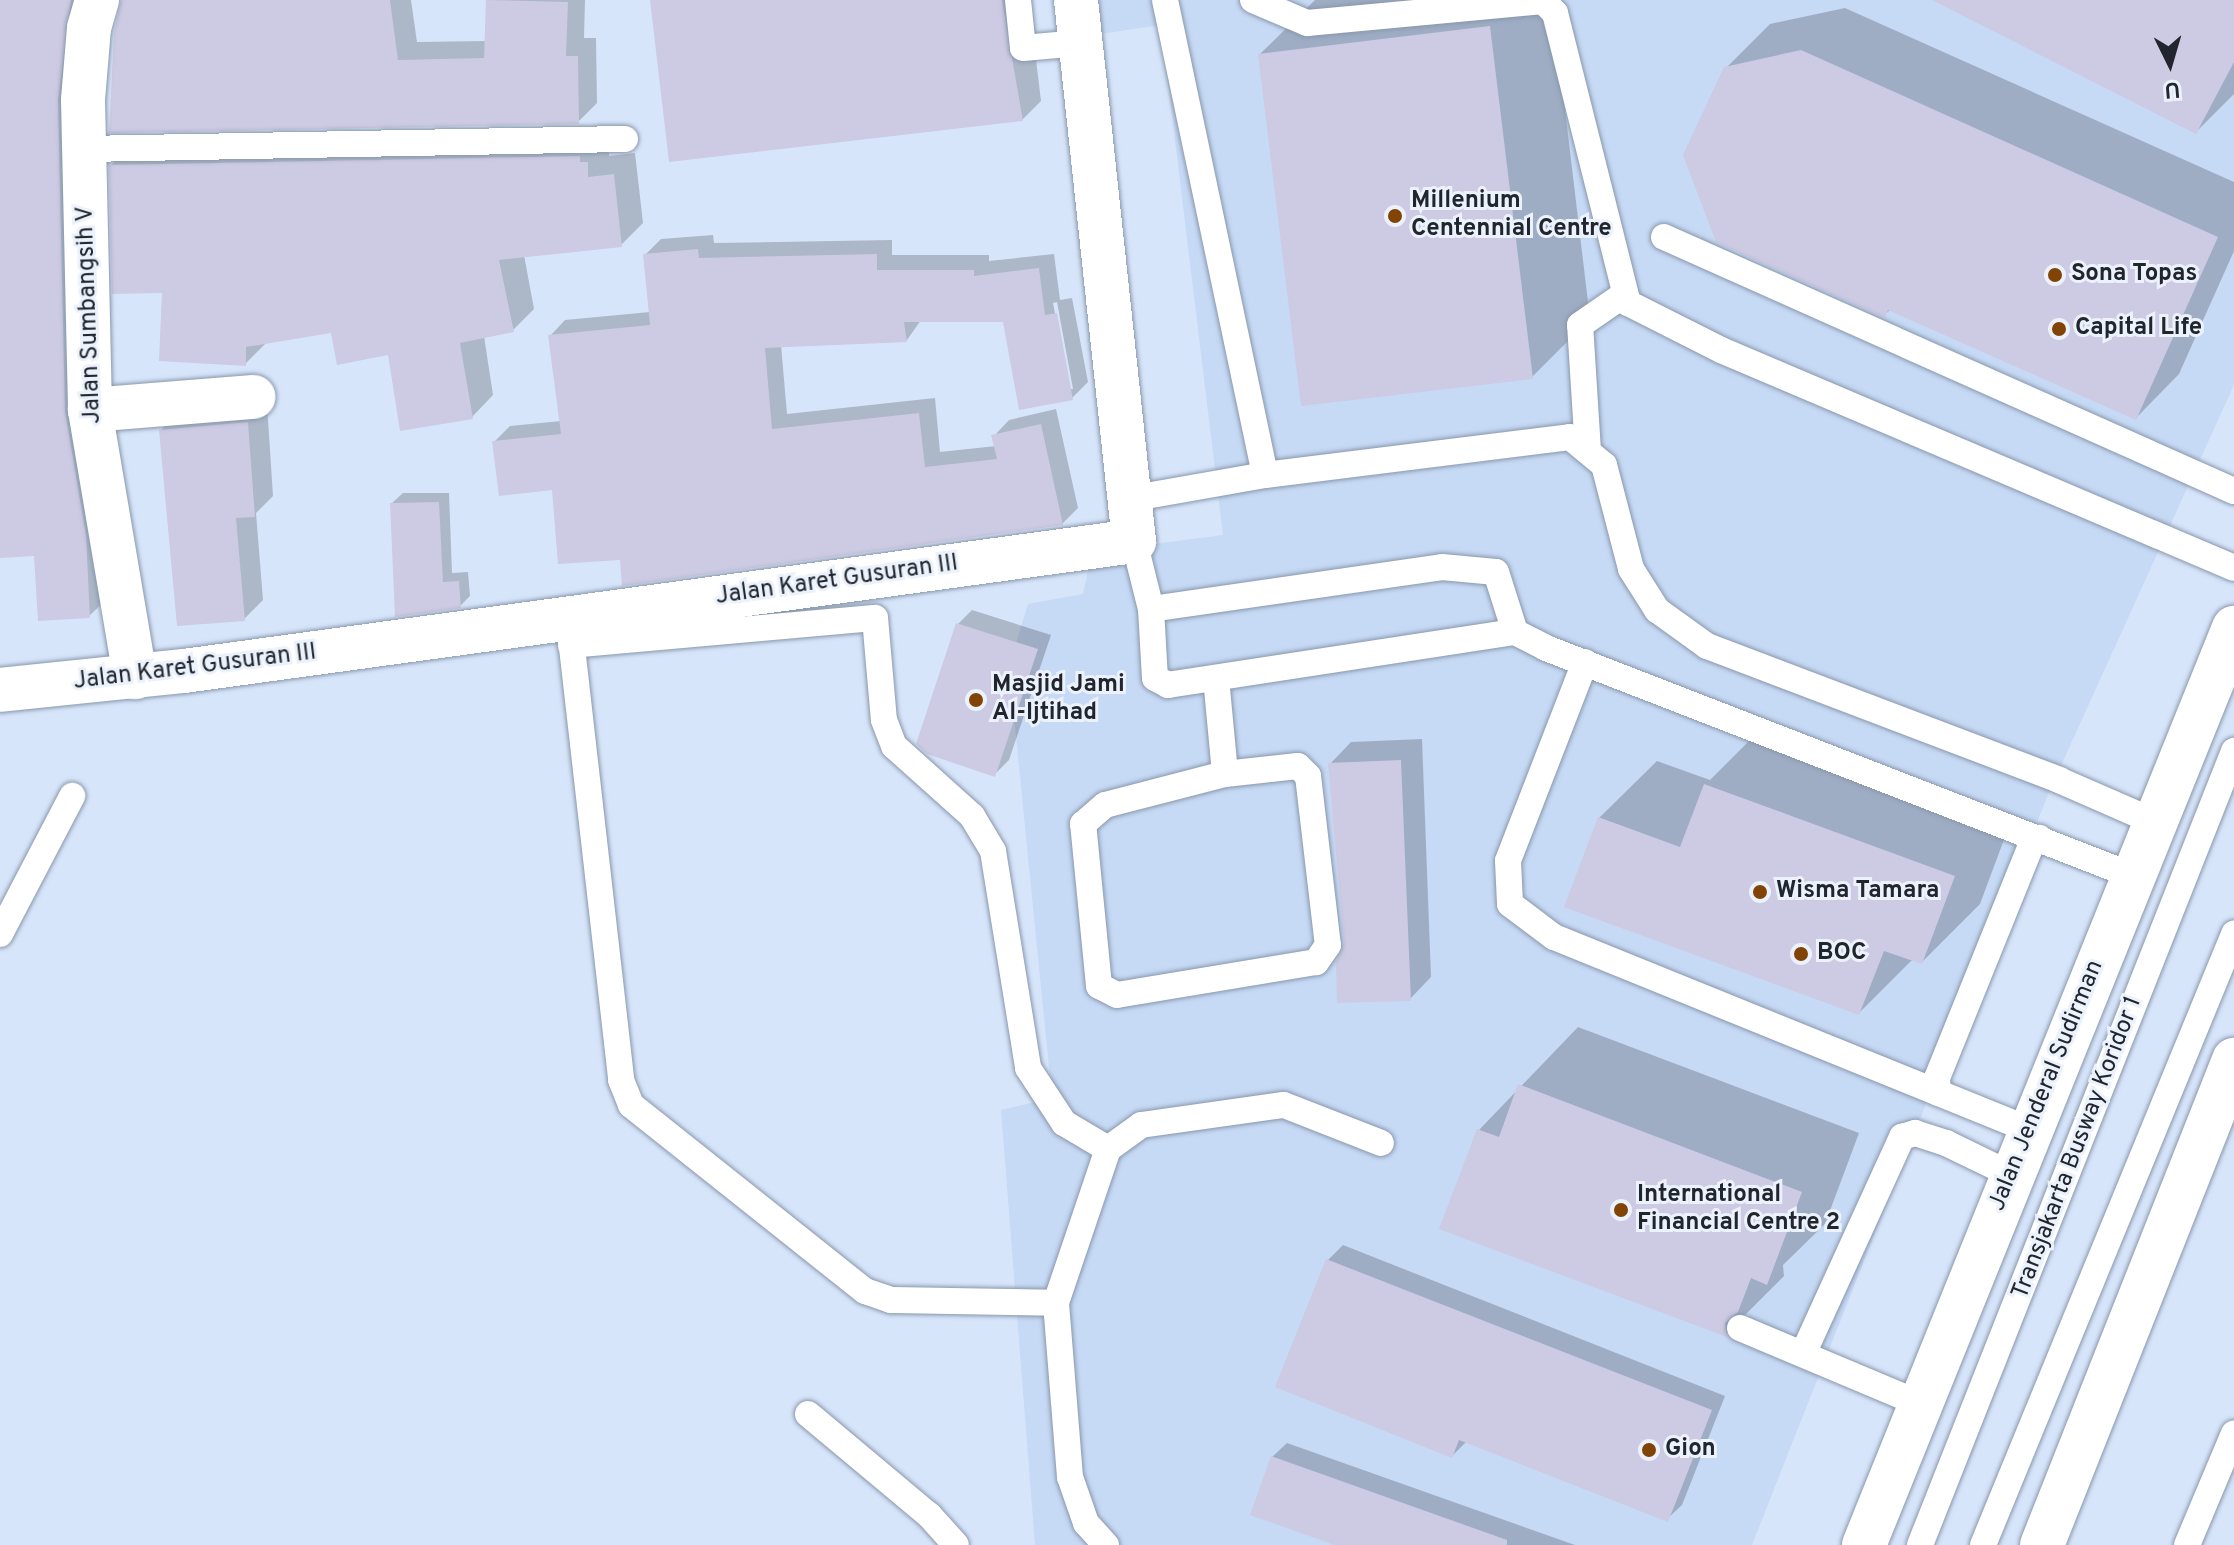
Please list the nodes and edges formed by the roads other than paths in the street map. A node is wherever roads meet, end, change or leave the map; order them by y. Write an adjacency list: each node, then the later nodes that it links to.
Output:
1 (97, 0): 8 (street, Jalan Sumbangsih V)
2 (1018, 0): 6 (lane)
3 (1076, 0): 6 (street)
4 (1165, 0): 14 (lane)
5 (1253, 0): 10 (lane)
6 (1080, 43): 16 (street)
7 (625, 139): 8 (lane)
8 (84, 149): 12 (street, Jalan Sumbangsih V)
9 (1664, 237): 15 (lane)
10 (1625, 294): 13 (lane); 17 (lane)
11 (253, 397): 12 (street)
12 (90, 410): 23 (street, Jalan Sumbangsih V)
13 (1588, 451): 14 (lane); 29 (lane)
14 (1265, 475): 16 (lane)
15 (2234, 491)
16 (1131, 520): 18 (lane); 20 (street, Jalan Karet Gusuran III)
17 (2234, 568)
18 (1151, 609): 21 (lane); 24 (lane)
19 (2234, 628): 29 (street, Jalan Jenderal Sudirman)
20 (570, 632): 23 (street, Jalan Karet Gusuran III); 39 (lane); 41 (lane)
21 (1515, 632): 22 (lane); 24 (lane)
22 (1585, 662): 30 (lane); 35 (lane)
23 (135, 677): 25 (street, Jalan Karet Gusuran III)
24 (1216, 678): 27 (lane)
25 (0, 690)
26 (2234, 751): 50 (lane, Transjakarta Busway Koridor 1)
27 (1225, 774): 27 (lane)
28 (72, 796): 32 (lane)
29 (2155, 822): 31 (street, Jalan Jenderal Sudirman)
30 (2039, 838): 31 (lane); 35 (lane)
31 (2131, 875): 37 (street, Jalan Jenderal Sudirman)
32 (0, 934)
33 (2234, 934): 51 (lane)
34 (2234, 1060): 36 (street)
35 (1942, 1094): 37 (lane)
36 (2224, 1110): 52 (street)
37 (2030, 1130): 40 (street, Jalan Jenderal Sudirman)
38 (1381, 1143): 39 (lane)
39 (1108, 1149): 41 (lane)
40 (2012, 1175): 43 (lane); 44 (street, Jalan Jenderal Sudirman)
41 (1056, 1303): 48 (lane)
42 (1740, 1328): 43 (lane)
43 (1803, 1354): 44 (lane)
44 (1921, 1404): 49 (street, Jalan Jenderal Sudirman)
45 (808, 1414): 47 (lane)
46 (2234, 1433): 53 (lane)
47 (956, 1545)
48 (1106, 1545)
49 (1864, 1545)
50 (1920, 1545)
51 (1983, 1545)
52 (2042, 1545)
53 (2187, 1545)

